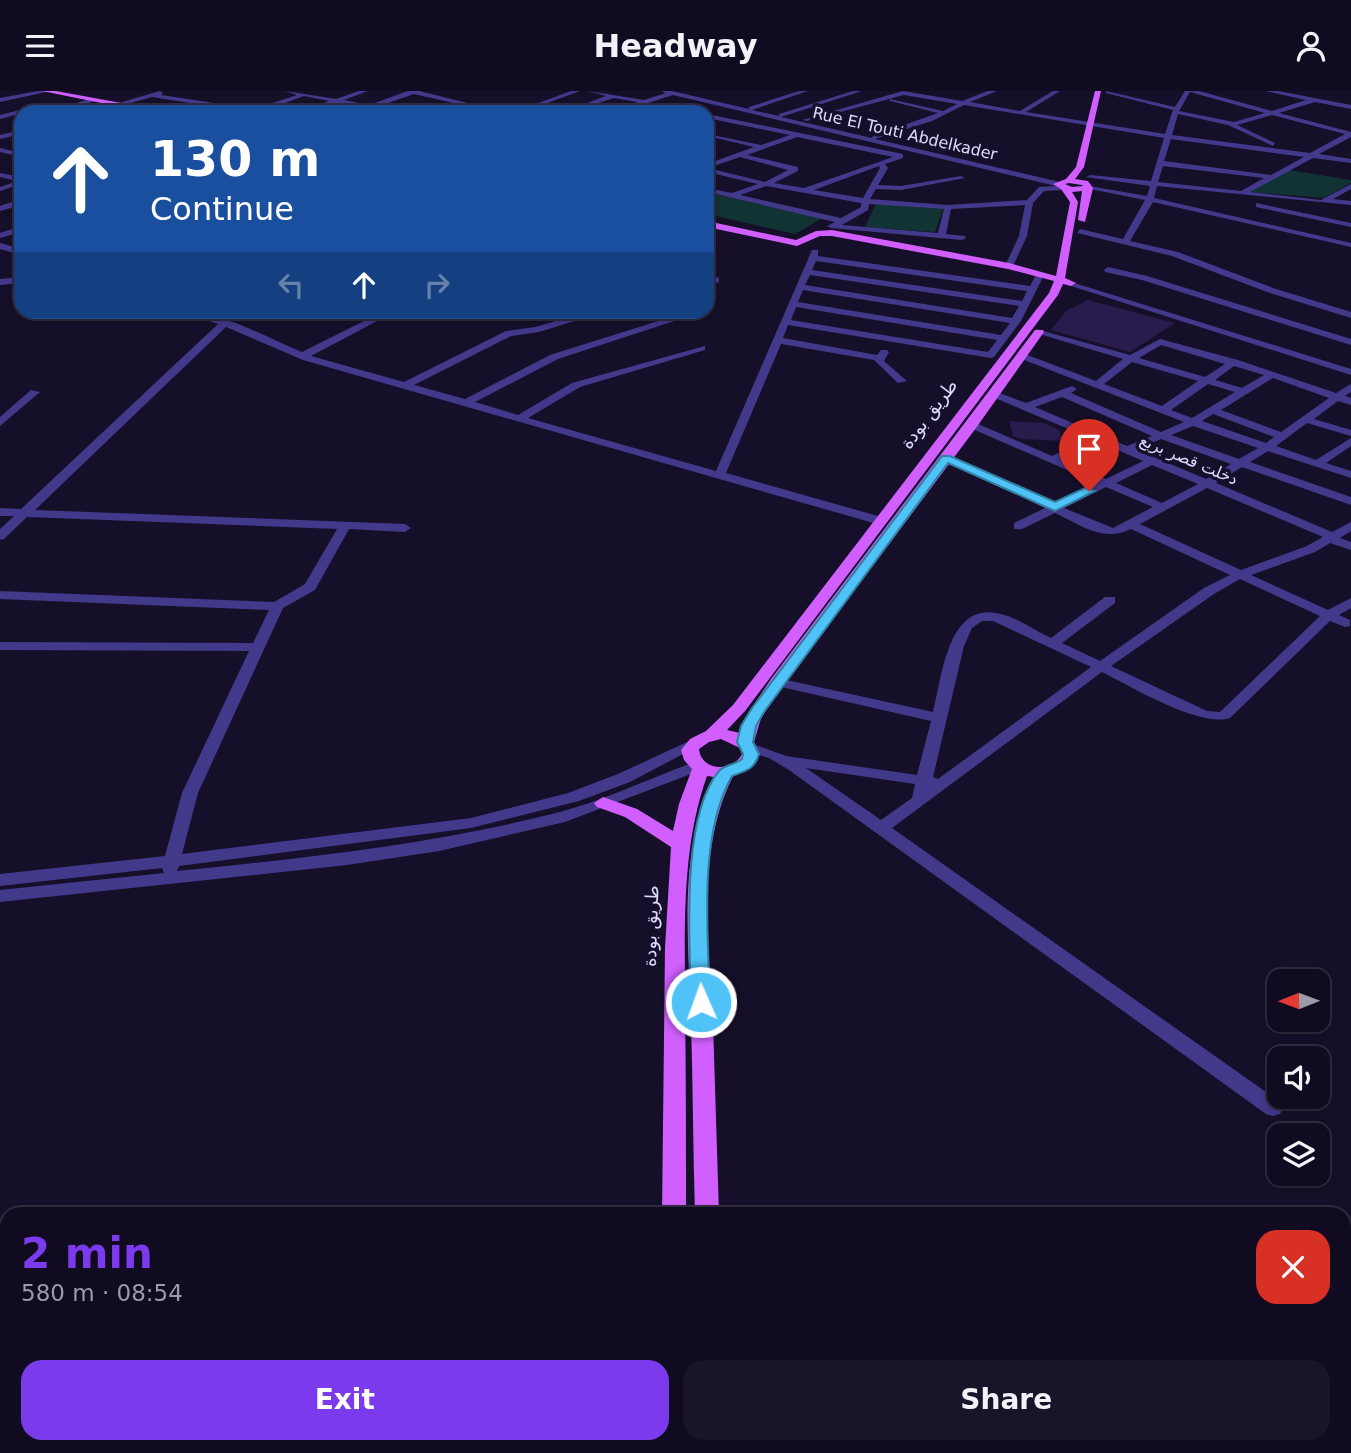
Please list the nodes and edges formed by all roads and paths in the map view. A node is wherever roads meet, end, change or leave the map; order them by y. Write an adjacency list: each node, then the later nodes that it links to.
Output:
1 (47, 91): 31 (street); 32 (main road)
2 (64, 91): 25 (main road)
3 (99, 91): 25 (street)
4 (166, 91): 21 (street)
5 (288, 91): 23 (street)
6 (315, 91): 23 (street)
7 (365, 91): 33 (street)
8 (414, 91): 48 (street); 49 (street)
9 (578, 91): 50 (street)
10 (591, 91): 26 (street)
11 (664, 91): 24 (street, Rue El Touti Abdelkader)
12 (804, 91): 30 (street)
13 (859, 91): 56 (street)
14 (978, 91): 19 (street)
15 (1058, 91): 58 (street)
16 (1098, 91): 71 (main road)
17 (1190, 91): 29 (street); 60 (street)
18 (1268, 91): 34 (street)
19 (990, 92): 28 (street); 36 (street)
20 (1108, 92): 39 (main road); 60 (street)
21 (154, 93): 38 (street); 44 (street)
22 (905, 93): 27 (street); 36 (street)
23 (307, 94): 33 (street); 45 (street)
24 (688, 94): 35 (street); 54 (street); 55 (street, Rue El Touti Abdelkader); 59 (street, Rue El Touti Abdelkader)
25 (84, 95): 38 (main road)
26 (613, 95): 35 (street); 51 (street)
27 (885, 95): 64 (street); 69 (street)
28 (1002, 97)
29 (1214, 97): 61 (street); 66 (street)
30 (780, 99): 56 (street); 59 (street)
31 (0, 100)
32 (93, 100): 38 (main road); 40 (street)
33 (338, 100): 46 (street); 47 (street)
34 (1314, 100): 57 (street); 61 (street)
35 (641, 102): 52 (street); 53 (street)
36 (965, 102): 63 (street); 64 (street)
37 (1024, 103): 58 (street)
38 (119, 104): 41 (street); 42 (main road); 43 (main road)
39 (1106, 104)
40 (77, 105)
41 (116, 105)
42 (124, 105)
43 (126, 105)
44 (218, 105)
45 (276, 105)
46 (323, 105)
47 (360, 105)
48 (375, 105)
49 (471, 105)
50 (537, 105)
51 (585, 105)
52 (634, 105)
53 (651, 105)
54 (674, 105)
55 (727, 105): 62 (street); 73 (street, Rue El Touti Abdelkader)
56 (812, 105): 65 (street)
57 (1349, 105)
58 (1034, 106): 63 (street)
59 (751, 108): 65 (street, Rue El Touti Abdelkader)
60 (1175, 110): 70 (street); 77 (street)
61 (1283, 110): 66 (street); 72 (street)
62 (714, 111)
63 (1022, 112): 71 (street)
64 (944, 113): 78 (street)
65 (781, 114): 69 (street, Rue El Touti Abdelkader)
66 (1272, 114): 70 (street); 75 (street)
67 (1104, 115): 74 (main road)
68 (714, 116): 76 (street)
69 (805, 120): 78 (street, Rue El Touti Abdelkader)
70 (1234, 124): 85 (street)
71 (1091, 125): 74 (street); 97 (main road)
72 (1351, 125)
73 (821, 127): 76 (street); 83 (street, Rue El Touti Abdelkader)
74 (1101, 127): 77 (street); 80 (main road)
75 (1351, 134): 85 (street)
76 (795, 136): 82 (street); 86 (street)
77 (1169, 136): 81 (street); 89 (street)
78 (875, 137): 97 (street, Rue El Touti Abdelkader)
79 (714, 138): 82 (street)
80 (1097, 141)
81 (1222, 144): 85 (street); 93 (street)
82 (761, 147): 84 (street)
83 (917, 150): 86 (street); 97 (street, Rue El Touti Abdelkader)
84 (740, 155): 90 (street); 96 (street)
85 (1308, 155): 87 (street); 94 (street)
86 (899, 156): 88 (street); 102 (street)
87 (1351, 161)
88 (880, 163): 101 (street); 104 (street)
89 (1159, 163): 93 (street); 98 (street)
90 (714, 165)
91 (1091, 165): 99 (main road)
92 (714, 170): 96 (street)
93 (1214, 170): 94 (street)
94 (1272, 177): 106 (street)
95 (961, 178): 101 (street)
96 (766, 184): 104 (street); 107 (street)
97 (1063, 184): 99 (main road); 102 (street); 131 (main road)
98 (1155, 184): 99 (street); 103 (street); 108 (street)
99 (1089, 185): 108 (street); 120 (main road)
100 (1351, 186): 110 (street)
101 (874, 187): 109 (street)
102 (1042, 189): 111 (street)
103 (1199, 190): 106 (street); 114 (street)
104 (804, 191): 109 (street)
105 (714, 192): 107 (street)
106 (1242, 194): 110 (street)
107 (733, 195): 115 (street)
108 (1150, 199): 118 (street); 123 (street)
109 (865, 201): 113 (street); 115 (street)
110 (1323, 201): 112 (street); 114 (street)
111 (1029, 202): 113 (street); 127 (street)
112 (1351, 203)
113 (948, 207): 121 (street)
114 (1302, 214): 117 (street); 118 (street)
115 (843, 221): 119 (street)
116 (714, 223): 124 (main road)
117 (1351, 225)
118 (1276, 228): 125 (street)
119 (828, 229): 121 (street); 124 (main road); 127 (main road)
120 (1080, 231): 123 (street); 131 (main road)
121 (941, 236): 122 (street)
122 (962, 238)
123 (1126, 240): 136 (street)
124 (801, 241): 126 (street)
125 (1351, 246)
126 (814, 255): 129 (street); 133 (street)
127 (1009, 266): 130 (main road)
128 (1108, 270): 150 (street)
129 (807, 272): 132 (street); 135 (street)
130 (1040, 275): 131 (main road); 133 (street)
131 (1066, 281): 144 (main road); 145 (street); 166 (main road)
132 (800, 288): 134 (street); 141 (street)
133 (1034, 289): 135 (street)
134 (793, 304): 142 (street); 146 (street)
135 (1025, 304): 141 (street)
136 (1351, 315)
137 (211, 319): 143 (street)
138 (376, 319): 154 (street)
139 (575, 319): 164 (street)
140 (675, 319): 172 (street)
141 (1016, 321): 146 (street)
142 (785, 322): 147 (street); 148 (street)
143 (225, 323): 154 (street); 201 (street)
144 (1039, 331): 155 (main road); 157 (street)
145 (1243, 336): 149 (street); 159 (street)
146 (1004, 338): 147 (street)
147 (894, 339): 156 (street)
148 (776, 340): 156 (street); 193 (street)
149 (1233, 342)
150 (1351, 342)
151 (702, 348): 176 (street)
152 (1222, 349): 153 (street)
153 (1212, 355): 157 (street); 158 (street)
154 (303, 356): 164 (street)
155 (1022, 356): 163 (street); 166 (main road)
156 (879, 358): 161 (street)
157 (1131, 358): 162 (street); 163 (street)
158 (1234, 362): 160 (street); 162 (street)
159 (1351, 372)
160 (1272, 374): 167 (street); 170 (street)
161 (902, 380)
162 (1206, 380): 167 (street); 174 (street)
163 (1093, 383): 169 (street); 174 (street)
164 (405, 386): 172 (street)
165 (1351, 387): 170 (street)
166 (987, 392): 173 (street, دخلت قصر بربع); 180 (main road); 202 (main road, طريق بودة)
167 (1245, 392): 175 (street)
168 (35, 393): 179 (street)
169 (1062, 393): 173 (street); 182 (street)
170 (1336, 396): 171 (street); 177 (street)
171 (1351, 402)
172 (466, 403): 176 (street)
173 (1026, 407): 184 (street, دخلت قصر بربع)
174 (1163, 410): 178 (street)
175 (1214, 411): 178 (street); 183 (street)
176 (520, 418): 193 (street)
177 (1307, 420): 181 (street); 183 (street)
178 (1194, 422): 182 (street); 186 (street)
179 (0, 423)
180 (972, 425): 188 (main road); 189 (street)
181 (1351, 433)
182 (1162, 436): 187 (street); 191 (street)
183 (1283, 436): 186 (street)
184 (1099, 438): 187 (street, دخلت قصر بربع); 189 (street)
185 (1351, 441): 192 (street)
186 (1267, 447): 191 (street); 192 (street)
187 (1127, 450): 190 (street, دخلت قصر بربع)
188 (946, 458): 198 (street); 213 (main road)
189 (1052, 460): 195 (street)
190 (1151, 461): 195 (street); 196 (street, دخلت قصر بربع)
191 (1238, 464): 196 (street); 197 (street)
192 (1317, 464): 194 (street)
193 (720, 475): 202 (street)
194 (1351, 475)
195 (1106, 482): 198 (street); 199 (street)
196 (1206, 484): 199 (street); 209 (street, دخلت قصر بربع)
197 (1351, 501)
198 (1055, 507): 203 (street); 205 (street)
199 (1164, 508): 203 (street)
200 (0, 512): 201 (street)
201 (21, 514): 204 (street); 208 (street)
202 (881, 521): 212 (main road, طريق بودة)
203 (1133, 525): 211 (street)
204 (345, 526): 207 (street); 217 (street)
205 (1018, 526)
206 (1351, 526): 209 (street)
207 (405, 528)
208 (0, 536)
209 (1332, 538): 210 (street, دخلت قصر بربع); 211 (street)
210 (1351, 546)
211 (1239, 575): 218 (street); 223 (street)
212 (838, 578): 213 (main road); 226 (main road, طريق بودة)
213 (853, 581): 224 (main road)
214 (0, 595): 217 (street)
215 (1110, 600): 220 (street)
216 (1351, 602): 218 (street)
217 (278, 606): 222 (street)
218 (1329, 615): 219 (street); 223 (street)
219 (1345, 623)
220 (1053, 643): 223 (street); 225 (street)
221 (0, 646): 222 (street)
222 (257, 647): 238 (street)
223 (1102, 667): 233 (street)
224 (777, 682): 225 (street); 228 (main road)
225 (940, 718): 232 (street)
226 (712, 735): 227 (main road); 228 (main road)
227 (692, 745): 230 (main road); 238 (street)
228 (747, 745): 229 (street); 231 (main road)
229 (781, 759): 232 (street); 236 (street)
230 (699, 767): 231 (main road); 235 (street); 237 (main road, طريق بودة)
231 (726, 772): 242 (main road)
232 (924, 781): 233 (street); 234 (street)
233 (941, 784): 234 (street)
234 (919, 800): 236 (street)
235 (603, 803): 237 (main road); 238 (street)
236 (881, 828): 241 (street)
237 (680, 844): 243 (main road, طريق بودة)
238 (170, 870): 239 (street); 240 (street)
239 (0, 880)
240 (0, 896)
241 (1267, 1104)
242 (706, 1190): 243 (main road); 244 (main road)
243 (674, 1203)
244 (707, 1207)

